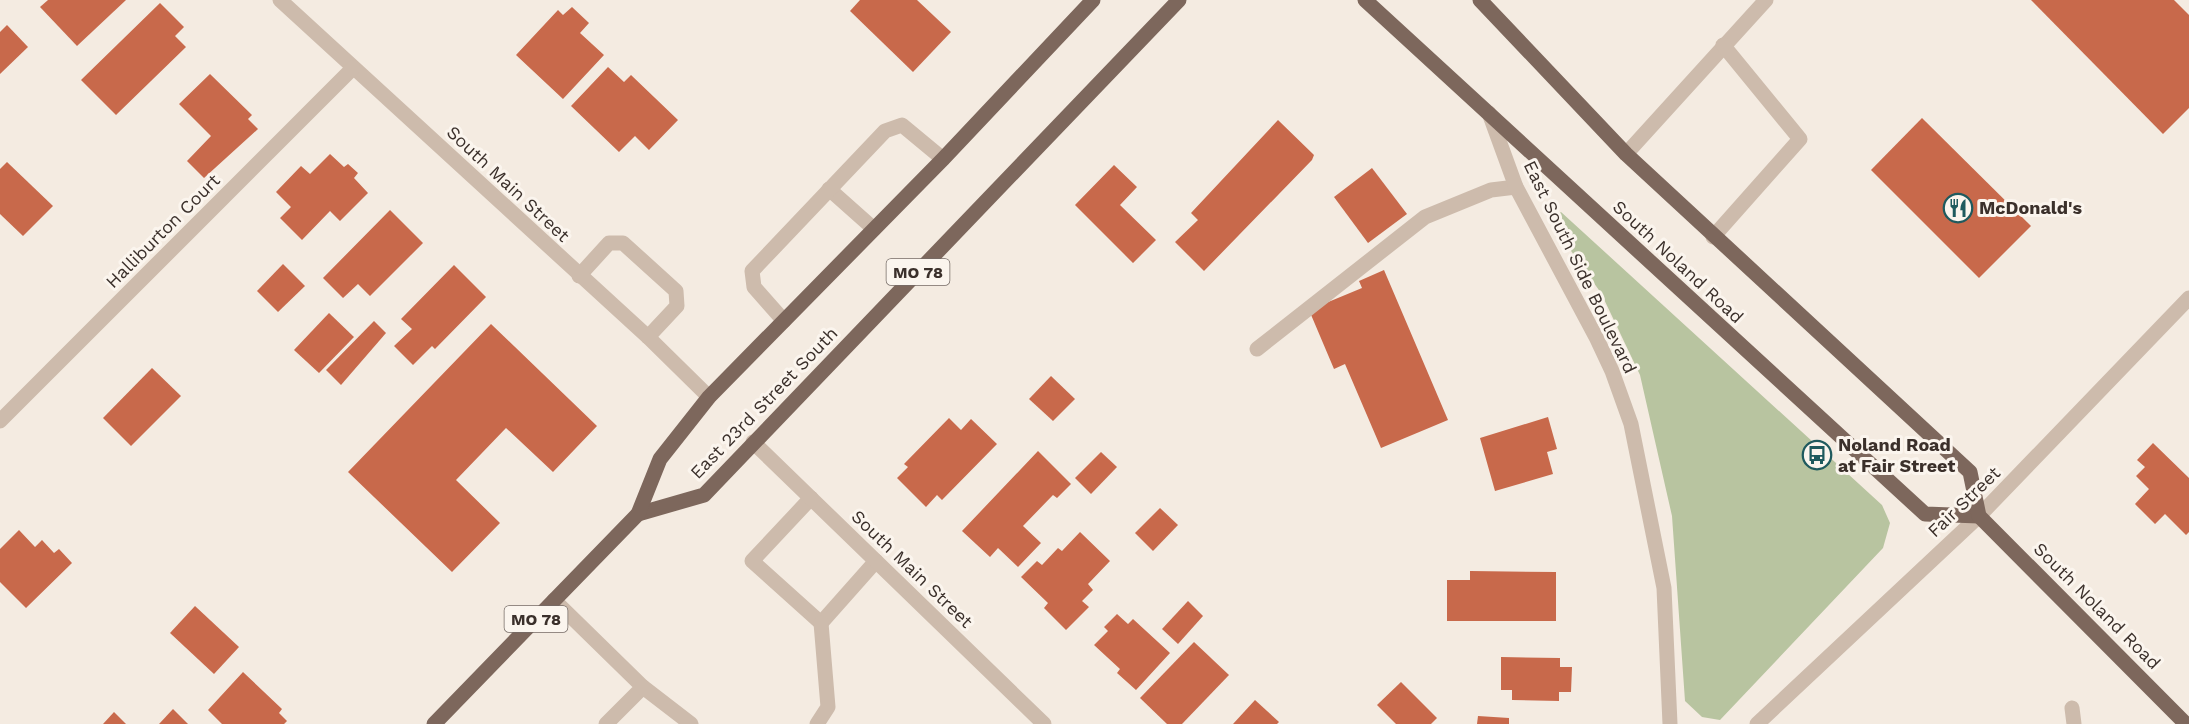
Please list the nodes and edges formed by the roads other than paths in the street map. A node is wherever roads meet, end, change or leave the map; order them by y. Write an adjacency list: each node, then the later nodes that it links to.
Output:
1 (280, 0): 8 (street, South Main Street)
2 (1094, 0): 11 (main road, East 23rd Street South / MO 78)
3 (1179, 0): 23 (main road, East 23rd Street South / MO 78)
4 (1365, 0): 9 (main road, South Noland Road)
5 (1766, 0): 7 (street)
6 (1484, 1): 10 (main road)
7 (1723, 45): 10 (street); 15 (street)
8 (353, 68): 16 (street, South Main Street); 22 (street, Halliburton Court)
9 (1489, 113): 12 (street, East South Side Boulevard); 26 (main road, South Noland Road)
10 (1626, 154): 15 (main road)
11 (944, 159): 13 (street); 14 (main road, East 23rd Street South / MO 78)
12 (1516, 187): 20 (street); 38 (street, East South Side Boulevard)
13 (829, 189): 14 (street); 18 (street)
14 (874, 229): 18 (main road, East 23rd Street South / MO 78)
15 (1713, 237): 26 (main road)
16 (579, 276): 19 (street, South Main Street); 19 (street)
17 (2189, 298): 26 (street, Fair Street)
18 (784, 321): 21 (main road, East 23rd Street South / MO 78)
19 (648, 337): 21 (street, South Main Street)
20 (1257, 349)
21 (710, 397): 25 (main road, East 23rd Street South / MO 78)
22 (0, 421)
23 (753, 442): 24 (street, South Main Street); 25 (main road, East 23rd Street South / MO 78)
24 (811, 498): 27 (street, South Main Street); 29 (street)
25 (638, 514): 28 (main road, MO 78)
26 (1979, 516): 32 (main road, South Noland Road); 39 (street, Fair Street)
27 (876, 561): 29 (street); 37 (street, South Main Street)
28 (554, 600): 30 (street); 33 (main road, MO 78)
29 (821, 623): 36 (street)
30 (643, 687): 34 (street); 35 (street)
31 (2072, 708): 40 (street)
32 (2180, 722)
33 (434, 724)
34 (606, 724)
35 (691, 724)
36 (817, 724)
37 (1044, 724)
38 (1670, 724)
39 (1758, 724)
40 (2074, 724)

